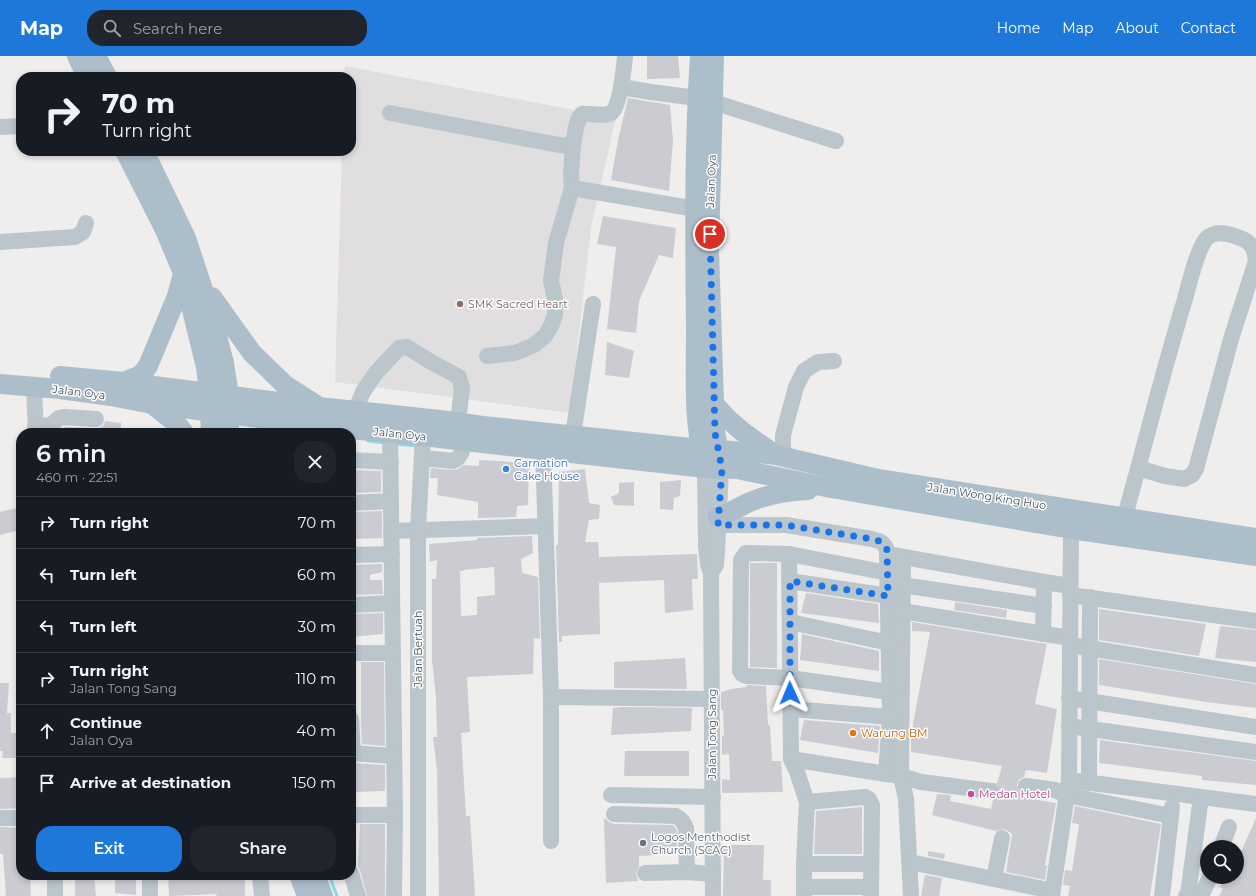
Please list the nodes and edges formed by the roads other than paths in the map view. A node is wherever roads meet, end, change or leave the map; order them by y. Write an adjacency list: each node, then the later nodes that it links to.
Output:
1 (77, 56): 6 (main road)
2 (96, 56): 7 (main road)
3 (626, 56): 8 (street)
4 (700, 56): 9 (main road, Jalan Oya)
5 (714, 56): 9 (main road, Jalan Oya)
6 (85, 72)
7 (104, 72)
8 (621, 87): 9 (street); 14 (street)
9 (705, 100): 13 (street); 18 (main road, Jalan Oya); 29 (main road, Jalan Oya)
10 (390, 113): 14 (street)
11 (16, 126): 12 (street)
12 (0, 127)
13 (836, 141)
14 (573, 146): 17 (street)
15 (128, 156): 21 (main road)
16 (146, 156): 21 (main road)
17 (572, 188): 18 (street); 23 (street)
18 (696, 210): 29 (main road, Jalan Oya)
19 (86, 223): 20 (street)
20 (0, 242)
21 (192, 277): 26 (main road); 31 (main road); 33 (main road)
22 (593, 304): 43 (street)
23 (487, 356)
24 (834, 361): 49 (street)
25 (0, 371): 26 (main road, Jalan Oya)
26 (123, 382): 31 (main road, Jalan Oya)
27 (0, 384): 28 (main road, Jalan Oya)
28 (34, 387): 30 (main road, Jalan Oya); 36 (street)
29 (705, 400): 46 (main road); 49 (main road); 52 (main road, Jalan Oya)
30 (152, 404): 31 (main road, Jalan Oya); 38 (main road)
31 (221, 410): 33 (main road, Jalan Oya); 39 (main road)
32 (355, 411): 33 (main road, Jalan Oya); 35 (main road, Jalan Oya); 35 (street)
33 (318, 416): 40 (main road); 41 (main road, Jalan Oya)
34 (96, 419): 37 (street)
35 (458, 422): 43 (main road, Jalan Oya)
36 (35, 428)
37 (41, 428)
38 (180, 428)
39 (213, 428)
40 (302, 428)
41 (347, 428)
42 (356, 432): 47 (main road, Jalan Oya)
43 (573, 435): 46 (main road, Jalan Oya)
44 (423, 436): 45 (main road, Jalan Oya); 47 (main road, Jalan Oya); 51 (street, Jalan Bertuah)
45 (465, 441): 48 (main road, Jalan Oya); 51 (street)
46 (648, 443): 52 (main road, Jalan Oya)
47 (390, 446): 50 (street); 55 (street)
48 (543, 449): 52 (main road, Jalan Oya); 59 (street)
49 (779, 456): 52 (main road, Jalan Wong King Huo); 57 (main road, Jalan Wong King Huo)
50 (356, 458)
51 (422, 458): 61 (street, Jalan Bertuah)
52 (711, 459): 54 (main road, Jalan Wong King Huo); 58 (street, Jalan Tong Sang); 70 (street, Jalan Tong Sang)
53 (1138, 468): 53 (street); 57 (street)
54 (832, 488): 58 (main road); 60 (main road, Jalan Wong King Huo)
55 (391, 501): 56 (street); 62 (street)
56 (356, 503)
57 (1125, 516): 63 (main road, Jalan Wong King Huo)
58 (718, 521): 67 (street); 70 (street, Jalan Tong Sang)
59 (545, 526): 61 (street); 94 (street)
60 (1071, 529): 68 (main road, Jalan Wong King Huo); 75 (street)
61 (418, 530): 62 (street); 99 (street, Jalan Bertuah)
62 (391, 531): 64 (street)
63 (1256, 538)
64 (392, 554): 66 (street); 79 (street)
65 (789, 554): 71 (street); 72 (street); 92 (street)
66 (356, 555)
67 (895, 556): 69 (street); 71 (street); 74 (street)
68 (1256, 556)
69 (960, 567): 73 (street); 76 (street)
70 (712, 572): 96 (street, Jalan Tong Sang)
71 (888, 573): 77 (street)
72 (790, 581): 77 (street); 84 (street)
73 (1044, 582): 75 (street); 81 (street)
74 (902, 585): 76 (street); 82 (street)
75 (1070, 590): 78 (street); 86 (street)
76 (957, 593): 81 (street)
77 (888, 596): 87 (street)
78 (1090, 598): 83 (street); 88 (street)
79 (392, 603): 80 (street); 90 (street)
80 (356, 605)
81 (1044, 606): 85 (street)
82 (902, 611): 85 (street); 109 (street)
83 (1256, 621)
84 (790, 622): 87 (street); 92 (street)
85 (1043, 634): 86 (street)
86 (1070, 641): 88 (street); 95 (street)
87 (888, 643): 93 (street)
88 (1089, 648): 91 (street); 97 (street)
89 (356, 653): 90 (street)
90 (393, 653): 98 (street)
91 (1256, 675)
92 (790, 678): 93 (street); 100 (street)
93 (889, 692): 101 (street)
94 (551, 697): 96 (street); 129 (street)
95 (1069, 698): 97 (street); 102 (street)
96 (712, 699): 116 (street, Jalan Tong Sang)
97 (1089, 702): 103 (street); 104 (street)
98 (394, 705): 99 (street); 107 (street)
99 (418, 705): 154 (street, Jalan Bertuah)
100 (790, 708): 101 (street); 108 (street)
101 (890, 717): 109 (street)
102 (1069, 726): 104 (street); 112 (street)
103 (1256, 727)
104 (1089, 728): 105 (street); 110 (street)
105 (1256, 752)
106 (356, 754): 107 (street)
107 (394, 756): 122 (street)
108 (791, 759): 109 (street); 118 (street)
109 (893, 775): 111 (street); 130 (street)
110 (1089, 783): 112 (street); 114 (street)
111 (993, 786)
112 (1068, 788): 113 (street); 123 (street); 146 (street)
113 (1024, 790)
114 (1174, 794): 117 (street); 123 (street)
115 (611, 795): 116 (street)
116 (713, 797): 135 (street, Jalan Tong Sang)
117 (1201, 797): 119 (street); 158 (street)
118 (807, 802): 131 (street); 132 (street)
119 (1256, 804)
120 (614, 814): 133 (street)
121 (356, 815): 122 (street)
122 (395, 815): 153 (street)
123 (1171, 816): 157 (street)
124 (1, 818): 125 (street)
125 (16, 818)
126 (1229, 827): 128 (street)
127 (1002, 838): 136 (street)
128 (1224, 840)
129 (551, 841)
130 (910, 862): 136 (street); 156 (street)
131 (804, 864): 132 (street); 144 (street)
132 (871, 864): 145 (street)
133 (687, 872): 134 (street); 135 (street)
134 (645, 873)
135 (713, 874): 155 (street, Jalan Tong Sang)
136 (994, 879): 146 (street)
137 (55, 880): 147 (street)
138 (150, 880): 148 (street)
139 (260, 880): 149 (street)
140 (301, 880): 150 (main road)
141 (317, 880): 151 (main road)
142 (353, 880): 152 (street)
143 (1207, 884): 159 (street)
144 (804, 891): 145 (street)
145 (871, 892)
146 (1053, 894)
147 (56, 896)
148 (150, 896)
149 (262, 896)
150 (307, 896)
151 (323, 896)
152 (358, 896)
153 (394, 896)
154 (418, 896)
155 (713, 896)
156 (911, 896)
157 (1164, 896)
158 (1186, 896)
159 (1201, 896)

